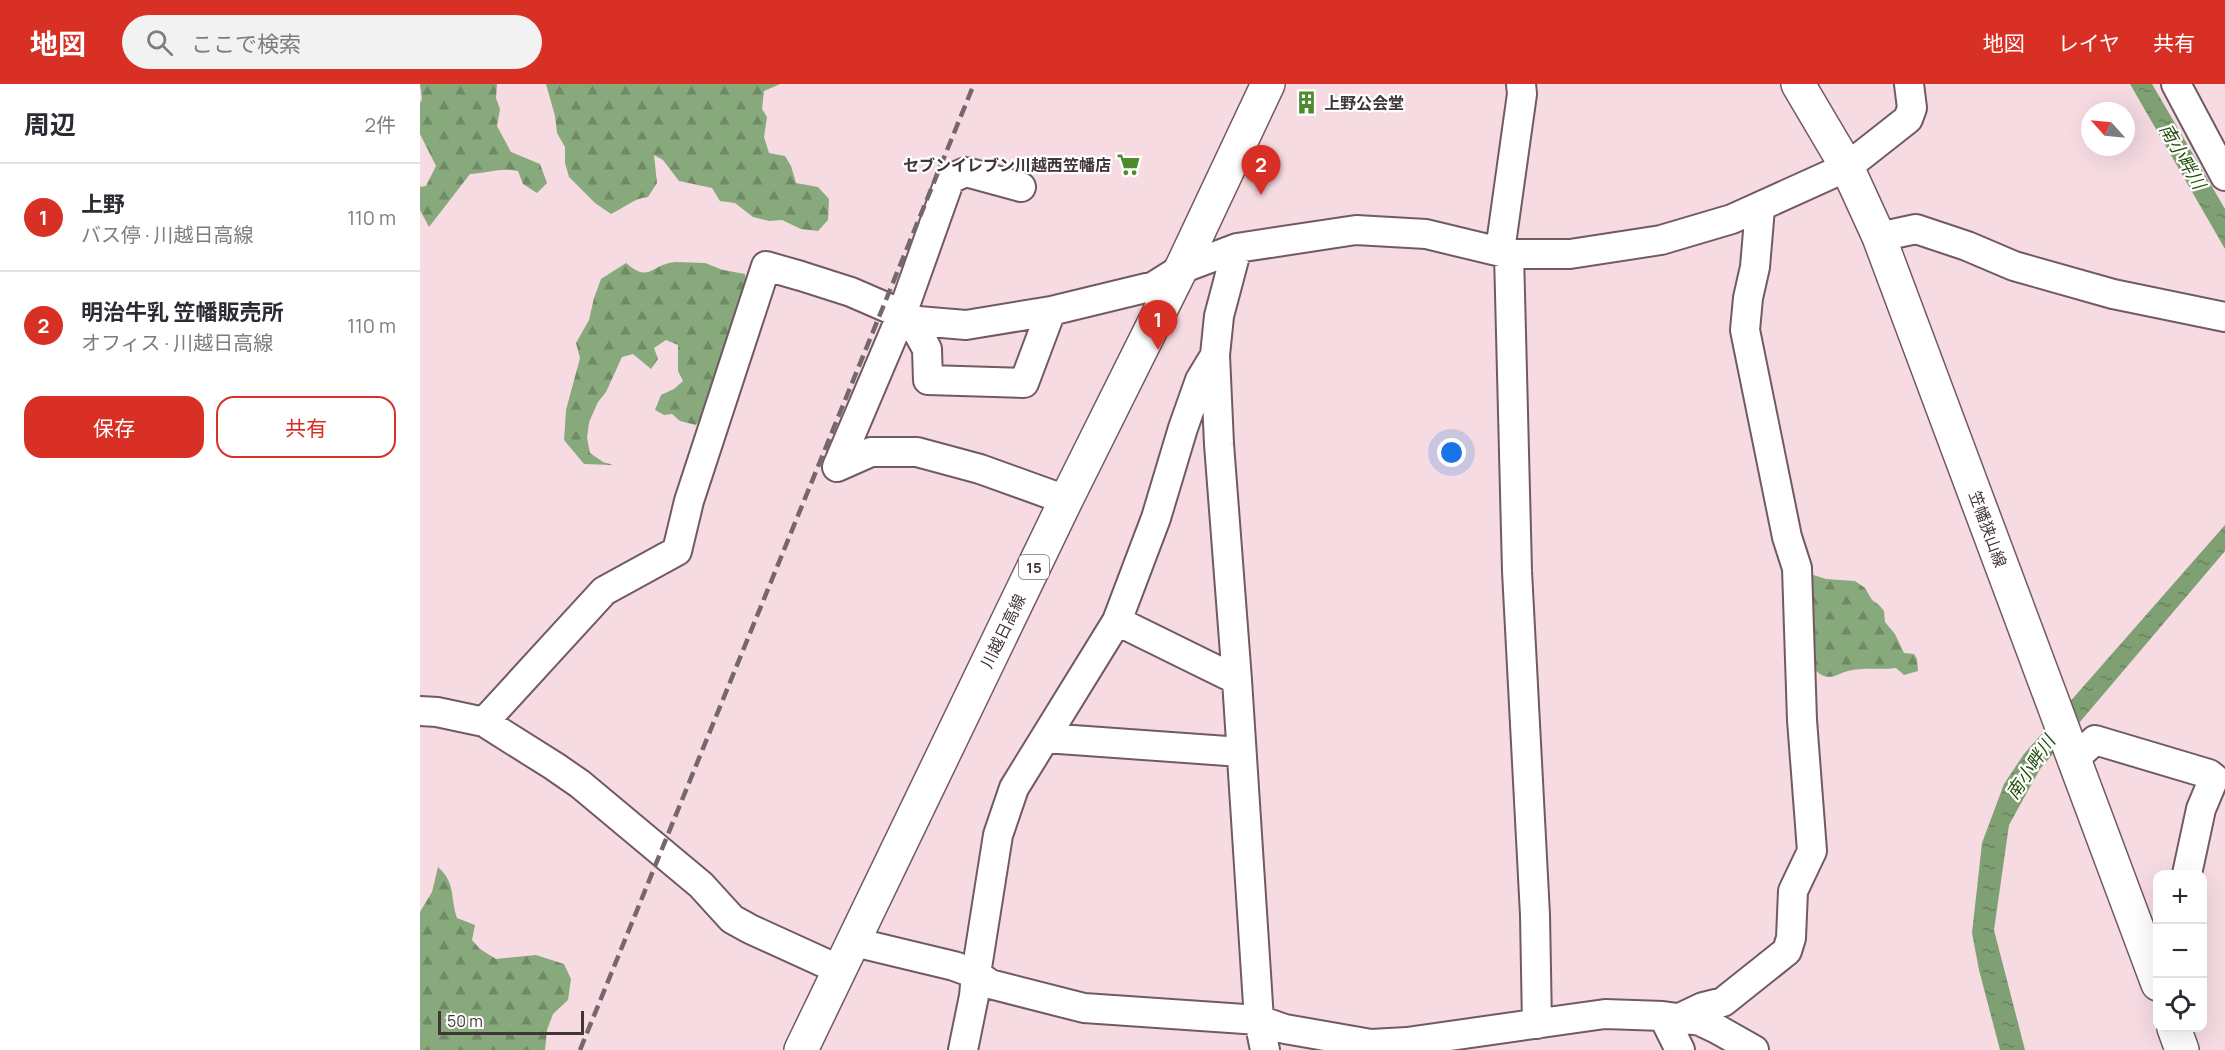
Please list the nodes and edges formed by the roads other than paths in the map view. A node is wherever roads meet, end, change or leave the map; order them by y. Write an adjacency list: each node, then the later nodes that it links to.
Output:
1 (1521, 84): 12 (street)
2 (1798, 84): 6 (main road, 笠幡狭山線)
3 (1910, 84): 6 (street)
4 (2176, 84): 7 (street)
5 (1264, 86): 13 (main road, 川越日高線 / 15)
6 (1847, 167): 9 (street); 10 (main road, 笠幡狭山線)
7 (2225, 176)
8 (1021, 187): 15 (street)
9 (1760, 208): 12 (street); 30 (street)
10 (1879, 237): 16 (street); 25 (main road, 笠幡狭山線)
11 (1237, 248): 12 (street); 13 (street); 17 (street)
12 (1504, 253): 32 (street)
13 (1181, 269): 14 (street); 18 (main road, 川越日高線 / 15)
14 (1051, 311): 15 (street); 15 (street)
15 (906, 316): 18 (street); 22 (street)
16 (2222, 316)
17 (1215, 355): 19 (street); 20 (street)
18 (1066, 500): 27 (main road, 川越日高線 / 15)
19 (1117, 621): 20 (street); 23 (street)
20 (1237, 680): 24 (street)
21 (420, 711): 22 (street)
22 (483, 722): 27 (street)
23 (1045, 738): 24 (street); 28 (street)
24 (1241, 752): 31 (street)
25 (2072, 756): 26 (street); 29 (main road, 笠幡狭山線)
26 (2188, 870)
27 (847, 956): 28 (street); 34 (main road, 川越日高線 / 15)
28 (976, 974): 31 (street); 35 (street)
29 (2155, 978)
30 (1673, 1016): 32 (street); 37 (street); 38 (street)
31 (1259, 1020): 32 (street); 36 (street)
32 (1537, 1024)
33 (2175, 1032): 39 (main road)
34 (801, 1050)
35 (963, 1050)
36 (1265, 1050)
37 (1680, 1050)
38 (1754, 1050)
39 (2182, 1050)

